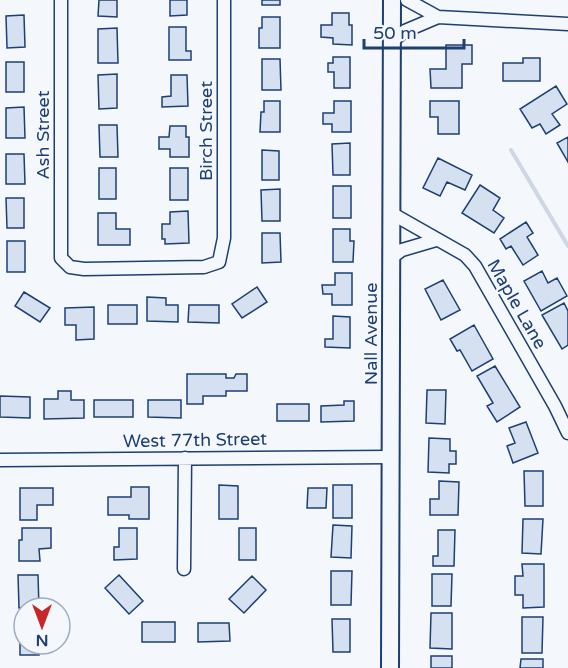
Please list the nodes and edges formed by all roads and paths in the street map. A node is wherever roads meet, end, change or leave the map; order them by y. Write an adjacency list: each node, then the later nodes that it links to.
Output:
1 (61, 0): 12 (street, Ash Street)
2 (224, 0): 12 (street, Birch Street)
3 (392, 0): 8 (main road, Nall Avenue)
4 (406, 0): 5 (street)
5 (438, 17): 6 (street); 8 (street)
6 (564, 24): 7 (street)
7 (568, 36)
8 (392, 41): 9 (main road, Nall Avenue)
9 (391, 213): 10 (street, Maple Lane); 11 (main road, Nall Avenue)
10 (436, 240): 11 (street); 13 (street, Maple Lane)
11 (391, 258): 14 (main road, Nall Avenue)
12 (219, 262)
13 (568, 433)
14 (390, 457): 15 (street, West 77th Street); 18 (main road, Nall Avenue)
15 (185, 458): 16 (street, West 77th Street); 17 (street)
16 (0, 460)
17 (184, 569)
18 (390, 668)

